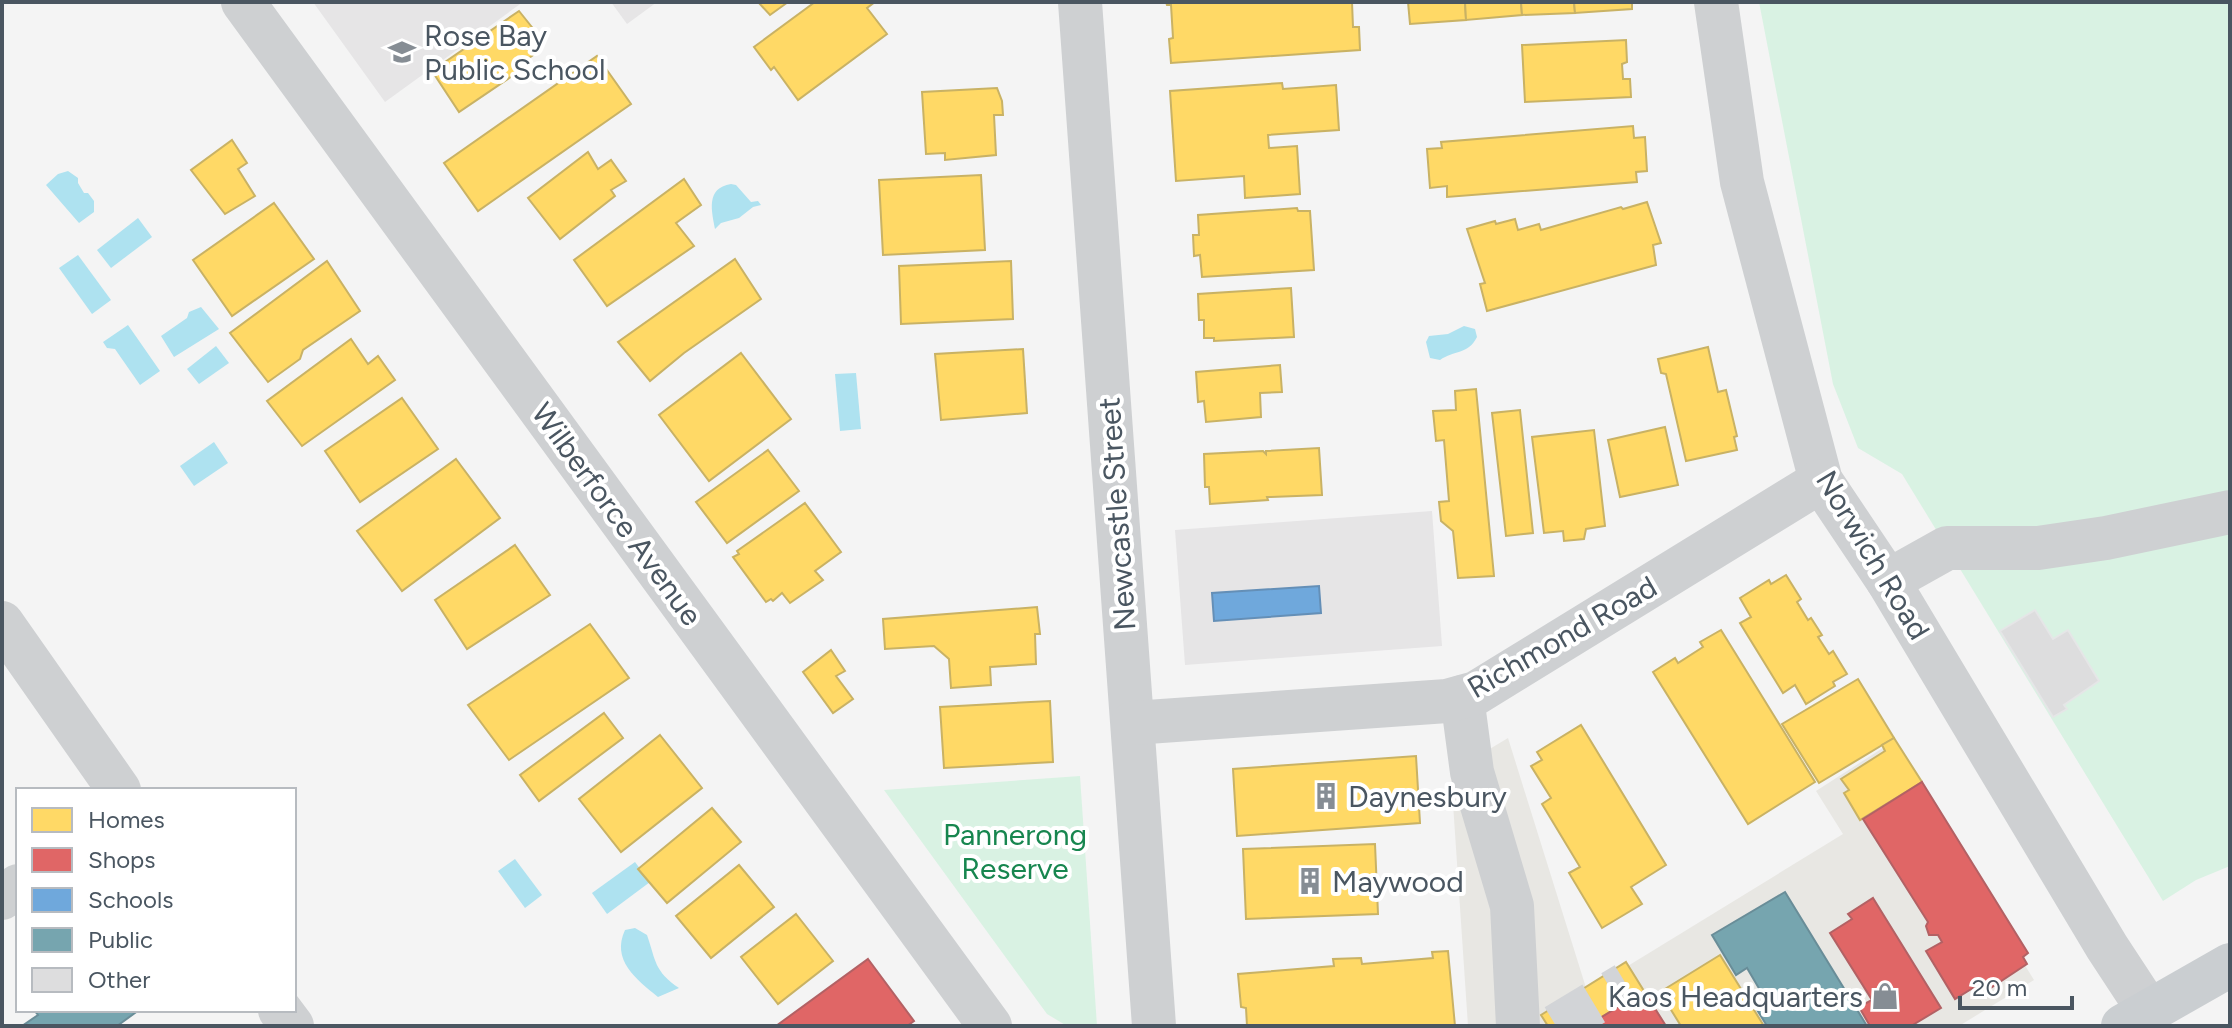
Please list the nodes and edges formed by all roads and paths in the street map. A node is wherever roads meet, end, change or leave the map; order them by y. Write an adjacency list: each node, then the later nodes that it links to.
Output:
1 (243, 2): 13 (street, Wilberforce Avenue)
2 (1716, 2): 4 (street, Norwich Road)
3 (1074, 5): 9 (street, Newcastle Street)
4 (1821, 481): 6 (street, Norwich Road); 8 (street, Richmond Road)
5 (2230, 512): 6 (street)
6 (1888, 581): 12 (street, Norwich Road)
7 (2, 623): 10 (street)
8 (1462, 697): 9 (street, Richmond Road); 15 (street)
9 (1133, 723): 14 (street, Newcastle Street)
10 (118, 788)
11 (2230, 965): 12 (main road)
12 (2136, 1018)
13 (990, 1026)
14 (1154, 1026)
15 (1518, 1026)

